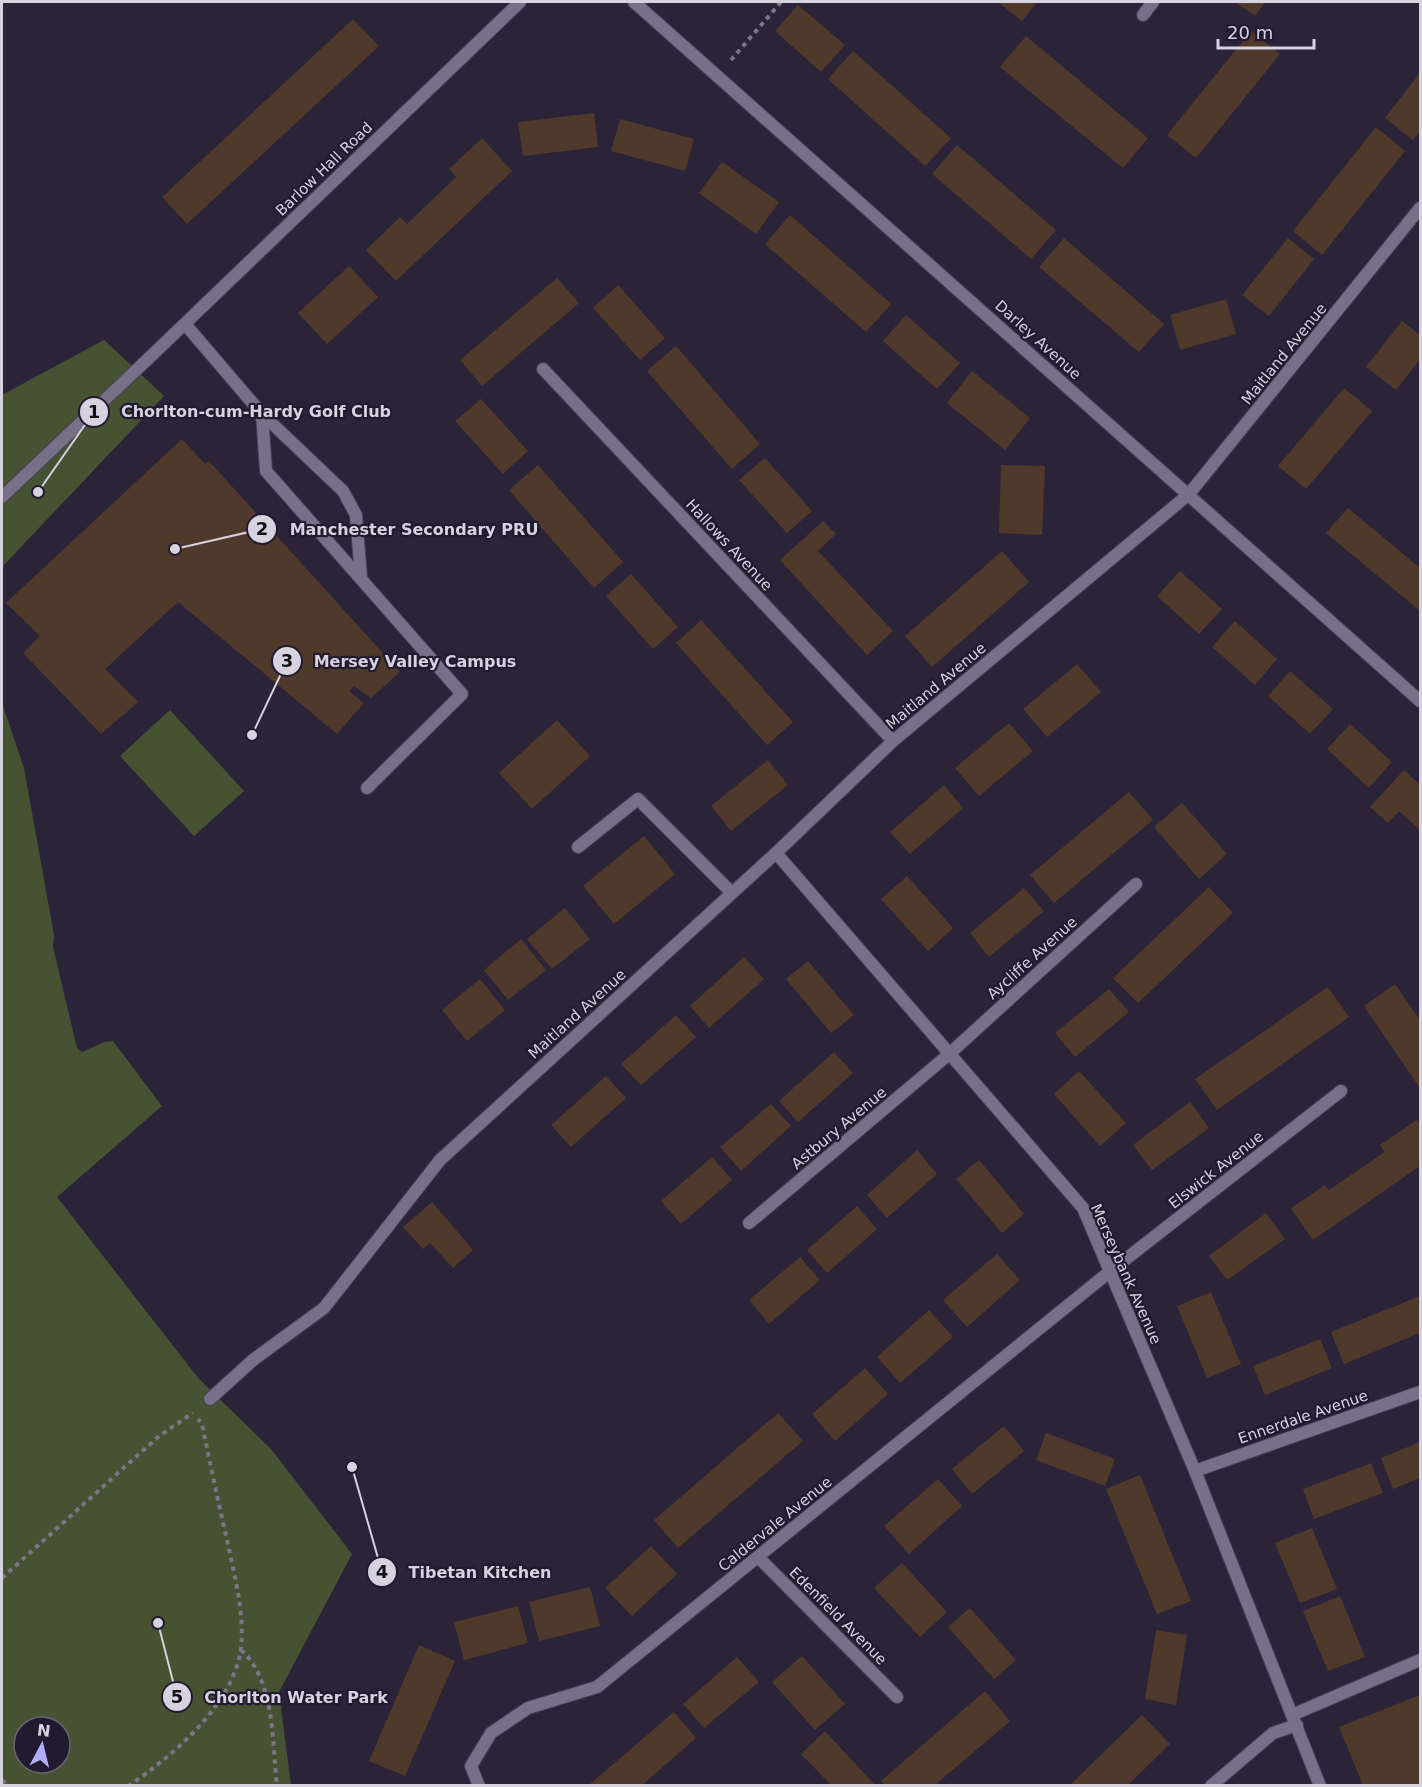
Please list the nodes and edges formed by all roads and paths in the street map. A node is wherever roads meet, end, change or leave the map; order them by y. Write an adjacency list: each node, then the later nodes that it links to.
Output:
1 (520, 2): 8 (street, Barlow Hall Road)
2 (634, 2): 6 (street, Darley Avenue)
3 (781, 2): 6 (path)
4 (1153, 2): 5 (street)
5 (1143, 15)
6 (718, 76): 11 (street, Darley Avenue)
7 (1420, 208): 11 (street, Maitland Avenue)
8 (185, 324): 10 (street); 12 (street, Barlow Hall Road)
9 (543, 369): 15 (street, Hallows Avenue)
10 (262, 414): 13 (street); 13 (street)
11 (1189, 494): 14 (street, Darley Avenue); 15 (street, Maitland Avenue)
12 (2, 497)
13 (361, 578): 16 (street)
14 (1420, 701)
15 (893, 741): 18 (street, Maitland Avenue)
16 (368, 788)
17 (578, 847): 20 (street)
18 (776, 853): 20 (street, Maitland Avenue); 21 (street, Merseybank Avenue)
19 (1136, 884): 21 (street, Aycliffe Avenue)
20 (732, 893): 26 (street, Maitland Avenue)
21 (948, 1055): 23 (street, Astbury Avenue); 24 (street, Merseybank Avenue)
22 (1341, 1091): 24 (street, Elswick Avenue)
23 (749, 1223)
24 (1108, 1273): 27 (street, Merseybank Avenue); 28 (street, Caldervale Avenue)
25 (1420, 1392): 27 (street, Ennerdale Avenue)
26 (210, 1400)
27 (1195, 1470): 33 (street, Merseybank Avenue)
28 (758, 1557): 32 (street, Edenfield Avenue); 38 (street, Caldervale Avenue)
29 (2, 1578): 30 (path)
30 (241, 1650): 36 (path); 37 (path)
31 (1420, 1660): 33 (street)
32 (897, 1697)
33 (1295, 1720): 39 (street); 40 (street, Merseybank Avenue)
34 (2, 1780): 35 (path)
35 (8, 1785)
36 (128, 1785)
37 (277, 1785)
38 (479, 1785)
39 (1210, 1785)
40 (1320, 1785)

